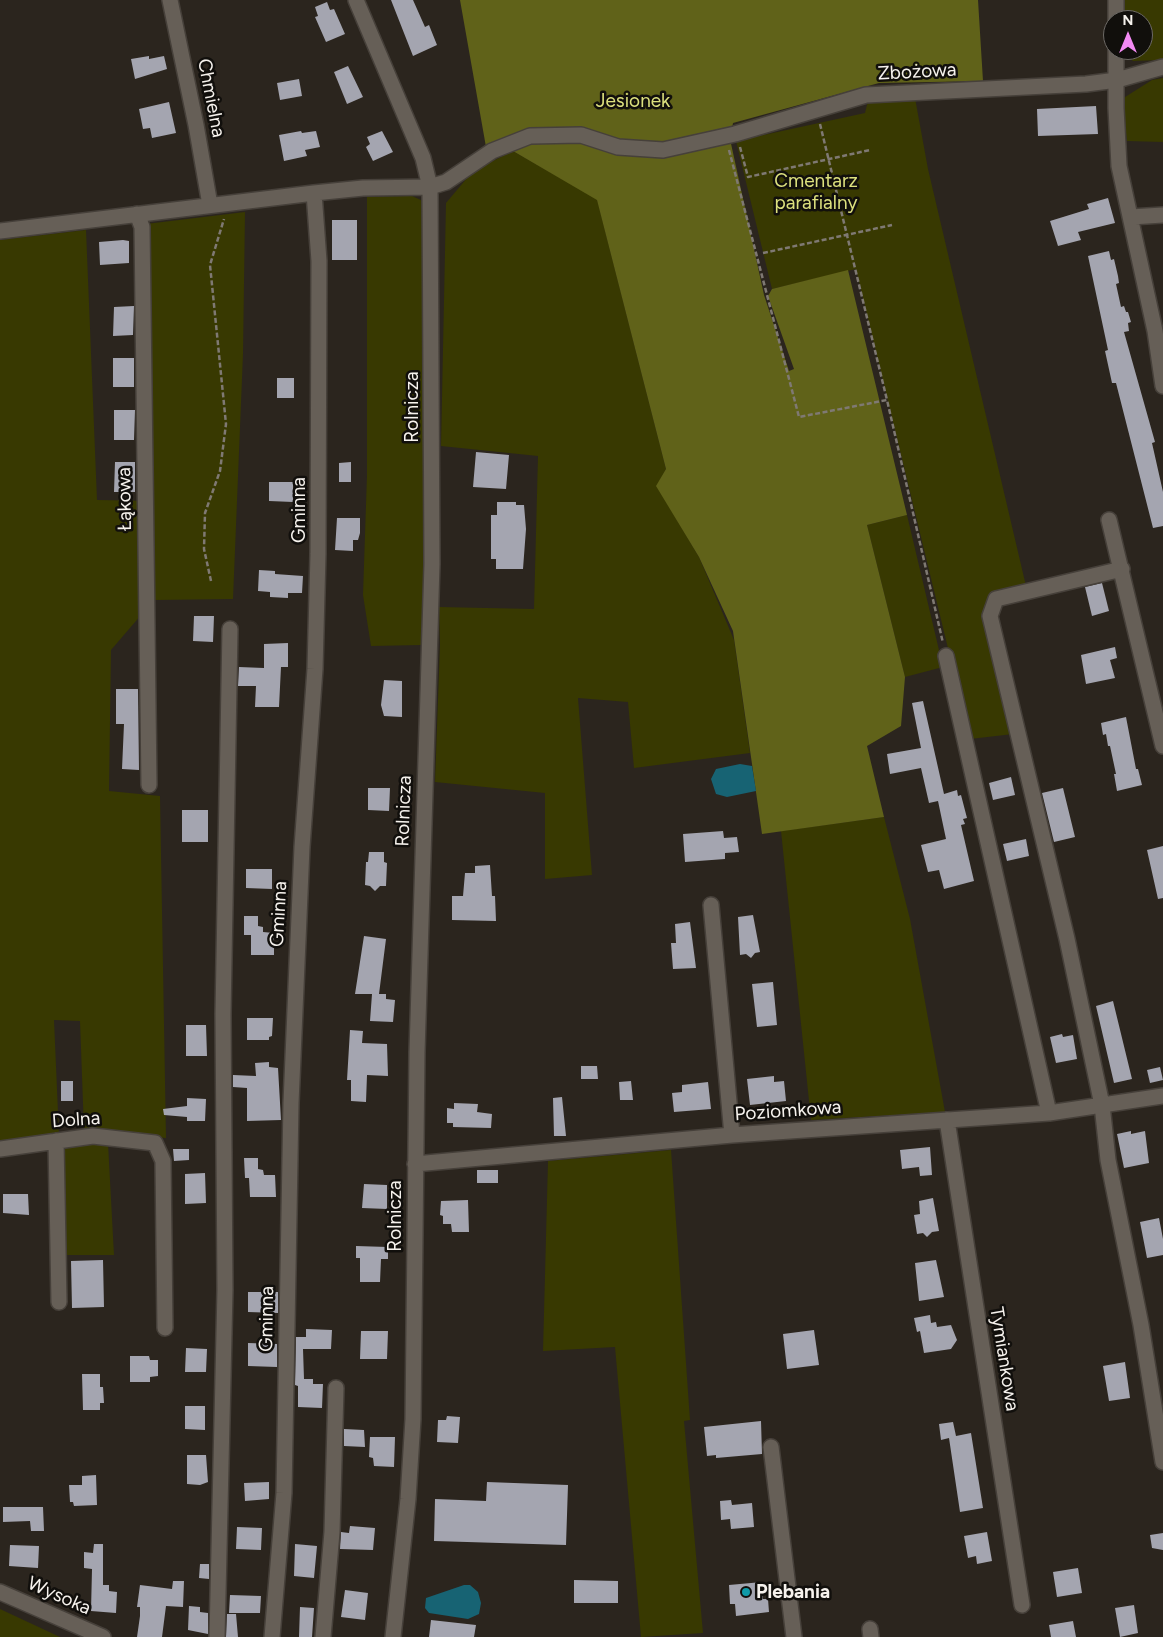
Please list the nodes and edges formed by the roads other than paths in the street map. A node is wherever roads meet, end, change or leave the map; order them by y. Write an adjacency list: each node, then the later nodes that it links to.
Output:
1 (170, 0): 8 (street, Chmielna)
2 (356, 0): 6 (street, Rolnicza)
3 (1116, 60): 5 (street)
4 (1163, 67): 5 (street, Zbożowa)
5 (1117, 80): 6 (street, Zbożowa); 11 (street)
6 (430, 187): 7 (street); 28 (street, Rolnicza)
7 (314, 193): 8 (street); 38 (street, Gminna)
8 (210, 205): 9 (street)
9 (137, 214): 12 (street); 19 (street, Łąkowa)
10 (1163, 216): 11 (street)
11 (1130, 217): 13 (street)
12 (0, 231)
13 (1163, 386)
14 (1110, 520): 15 (street)
15 (1122, 569): 18 (street); 22 (street)
16 (230, 629): 37 (street)
17 (946, 656): 23 (street)
18 (1163, 746)
19 (149, 784)
20 (711, 905): 25 (street)
21 (1163, 1096): 22 (street, Poziomkowa)
22 (1102, 1105): 23 (street, Poziomkowa); 33 (street)
23 (1049, 1113): 24 (street, Poziomkowa)
24 (947, 1120): 25 (street, Poziomkowa); 35 (street, Tymiankowa)
25 (732, 1135): 28 (street, Poziomkowa)
26 (56, 1141): 27 (street, Dolna); 29 (street); 30 (street, Dolna)
27 (0, 1148)
28 (415, 1164): 40 (street, Rolnicza)
29 (59, 1302)
30 (165, 1328)
31 (336, 1388): 39 (street)
32 (771, 1447): 41 (street)
33 (1163, 1462)
34 (0, 1592): 36 (street, Wysoka)
35 (1022, 1605)
36 (103, 1637)
37 (217, 1637)
38 (272, 1637)
39 (323, 1637)
40 (393, 1637)
41 (794, 1637)

